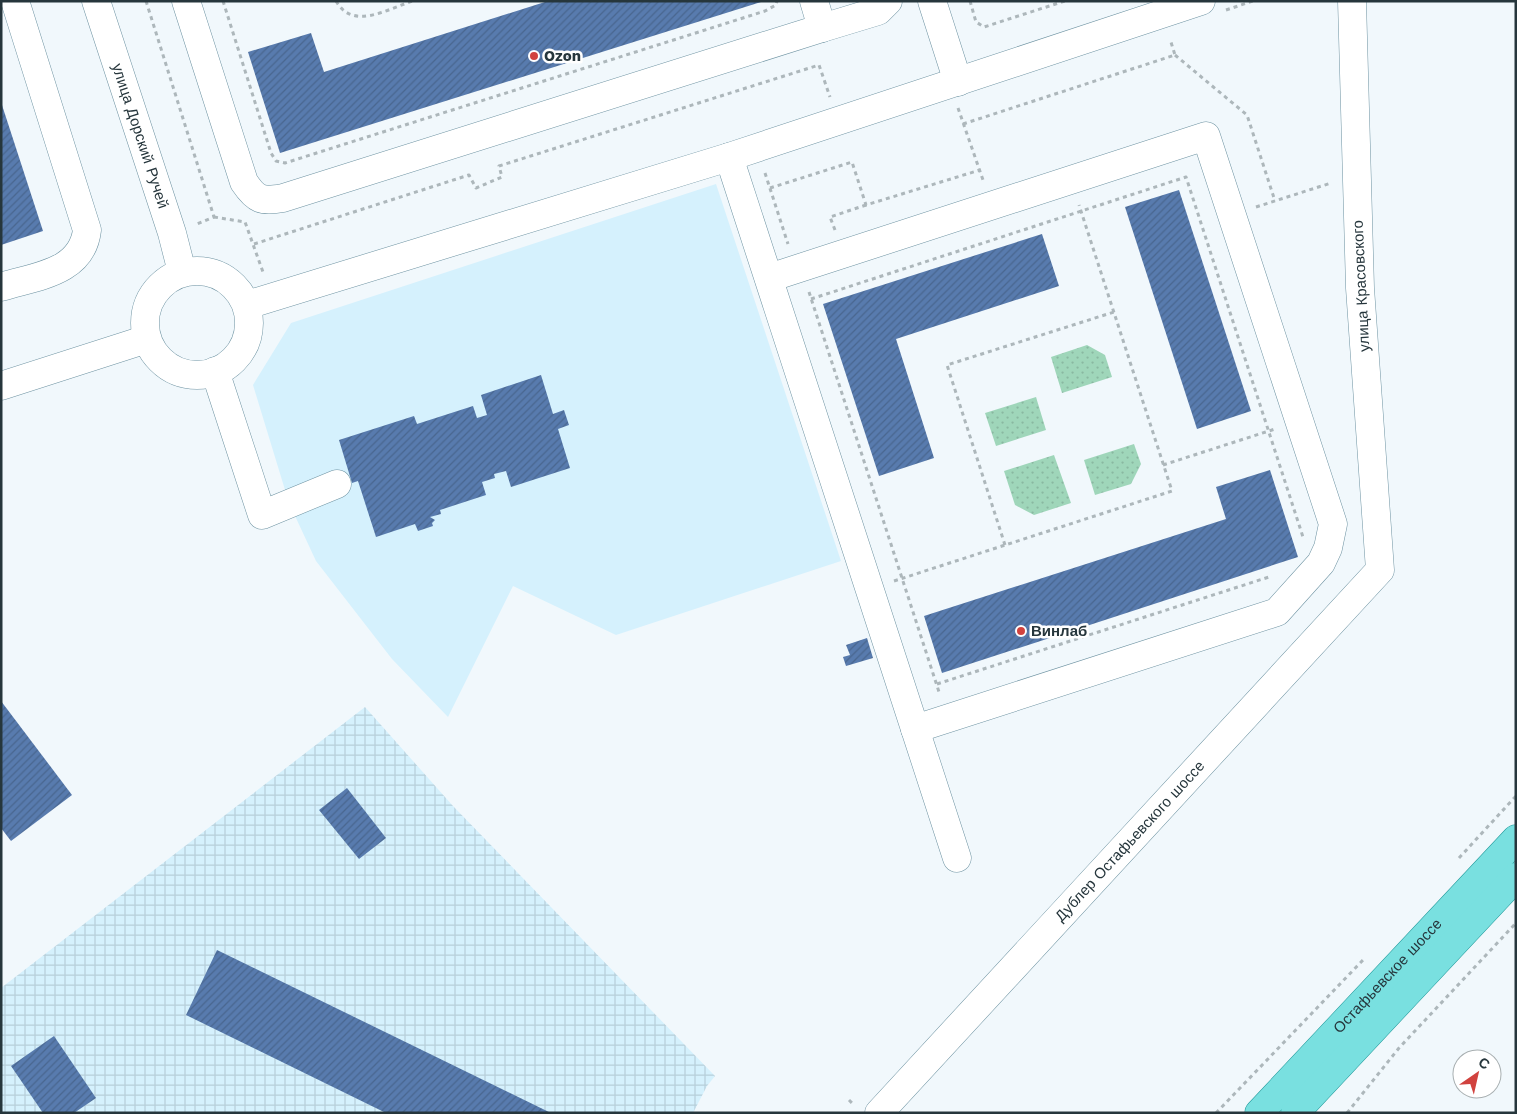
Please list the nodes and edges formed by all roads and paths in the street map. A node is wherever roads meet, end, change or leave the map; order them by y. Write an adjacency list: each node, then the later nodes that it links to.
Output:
1 (15, 1): 43 (street)
2 (96, 1): 40 (street, улица Дорский Ручей)
3 (146, 1): 34 (path)
4 (186, 1): 17 (street)
5 (223, 1): 8 (path)
6 (336, 1): 15 (path)
7 (413, 1): 15 (path)
8 (777, 1)
9 (814, 1): 17 (street)
10 (888, 1): 17 (street)
11 (970, 1): 12 (path)
12 (1065, 1)
13 (1200, 1): 20 (street)
14 (1352, 1): 56 (street, улица Красовского)
15 (400, 3)
16 (938, 3): 20 (street)
17 (822, 28)
18 (1169, 38): 19 (path)
19 (1175, 55): 22 (path); 29 (path)
20 (958, 94): 22 (path); 23 (street)
21 (832, 103): 37 (path)
22 (963, 124): 25 (path)
23 (729, 157): 42 (street); 45 (street)
24 (764, 170): 28 (path)
25 (980, 170): 30 (path); 31 (path)
26 (1071, 180): 31 (street); 32 (path); 33 (street)
27 (1340, 180): 29 (path)
28 (770, 188): 30 (path); 39 (path)
29 (1275, 201): 33 (path)
30 (866, 205): 38 (path)
31 (990, 206): 36 (path); 38 (street)
32 (1081, 212): 36 (path); 46 (path); 51 (path)
33 (1232, 215): 50 (street)
34 (214, 217): 35 (path); 37 (path)
35 (189, 227)
36 (1001, 237): 44 (path)
37 (254, 244): 41 (path)
38 (842, 254): 39 (street)
39 (799, 268): 42 (street); 44 (path)
40 (182, 272): 45 (street); 47 (street)
41 (264, 275)
42 (769, 278): 59 (street)
43 (1, 287)
44 (811, 299): 58 (path)
45 (247, 305): 48 (street)
46 (1114, 312): 52 (path); 55 (path)
47 (147, 339): 48 (street); 49 (street)
48 (215, 371): 53 (street)
49 (1, 386)
50 (1299, 421): 51 (path); 61 (street)
51 (1268, 431): 52 (path); 54 (path)
52 (1164, 465): 55 (path)
53 (337, 484)
54 (1304, 542)
55 (1005, 545): 58 (path)
56 (1380, 570): 70 (street, Дублер Остафьевского шоссе)
57 (1281, 573): 60 (path)
58 (902, 579): 59 (path); 60 (path)
59 (870, 589): 62 (street)
60 (937, 684): 61 (path)
61 (948, 718): 62 (street)
62 (915, 728): 65 (street)
63 (1516, 796): 66 (path)
64 (1516, 839): 72 (main road, Остафьевское шоссе)
65 (957, 858)
66 (1456, 860)
67 (1516, 877): 73 (main road, Остафьевское шоссе)
68 (1516, 923): 74 (path)
69 (1370, 952): 71 (path)
70 (879, 1113)
71 (1216, 1113)
72 (1259, 1113)
73 (1295, 1113)
74 (1347, 1113)

